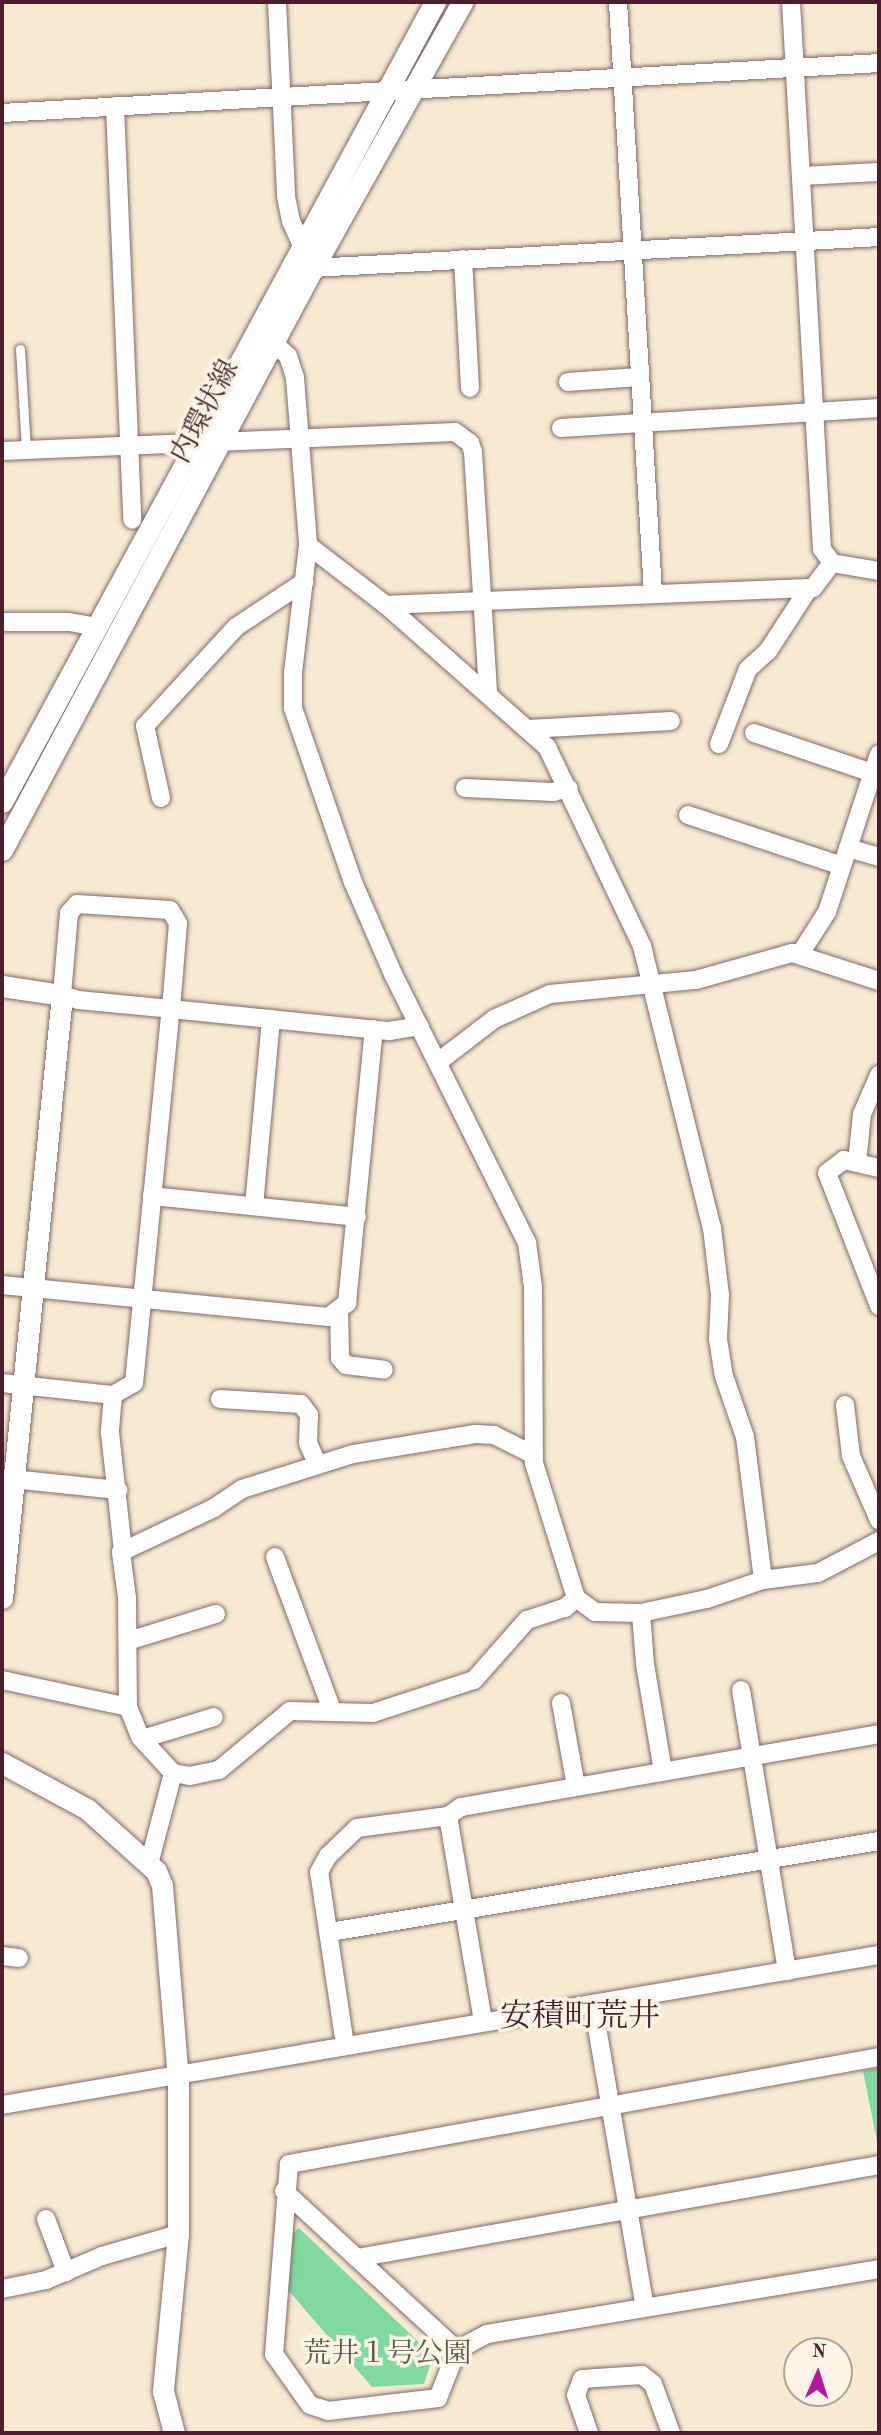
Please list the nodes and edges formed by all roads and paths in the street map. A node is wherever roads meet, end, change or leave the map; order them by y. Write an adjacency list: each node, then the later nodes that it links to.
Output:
1 (277, 2): 11 (street)
2 (435, 2): 10 (street, 内環状線)
3 (462, 2): 9 (street, 内環状線)
4 (618, 2): 8 (street)
5 (791, 2): 7 (street)
6 (879, 63): 7 (street)
7 (794, 67): 8 (street); 15 (street)
8 (621, 75): 9 (street); 19 (street)
9 (413, 89): 10 (street); 21 (street, 内環状線)
10 (385, 93): 11 (street); 18 (street, 内環状線)
11 (281, 95): 12 (street); 18 (street)
12 (114, 106): 13 (street); 34 (street)
13 (2, 113)
14 (879, 172): 15 (street)
15 (801, 177): 17 (street)
16 (879, 236): 17 (street)
17 (805, 240): 19 (street); 28 (street)
18 (302, 246): 33 (street, 内環状線)
19 (630, 249): 20 (street); 24 (street)
20 (463, 259): 21 (street); 26 (street)
21 (313, 268): 22 (street, 内環状線)
22 (274, 343): 31 (street); 32 (street, 内環状線)
23 (20, 349): 35 (lane)
24 (639, 377): 25 (street); 29 (street)
25 (568, 382)
26 (470, 388)
27 (879, 408): 28 (street)
28 (815, 412): 29 (street); 39 (street)
29 (642, 422): 30 (street); 43 (street)
30 (561, 428)
31 (300, 438): 32 (street); 38 (street); 44 (street)
32 (222, 442): 33 (street); 62 (street, 内環状線)
33 (197, 444): 34 (street); 47 (street, 内環状線)
34 (126, 447): 35 (street); 37 (street)
35 (26, 450): 36 (street)
36 (2, 451)
37 (132, 520)
38 (308, 545): 41 (street); 45 (street)
39 (832, 563): 40 (street); 42 (street)
40 (879, 571)
41 (304, 582): 57 (street); 72 (street)
42 (809, 588): 43 (street); 52 (street)
43 (653, 592): 44 (street)
44 (482, 601): 45 (street); 48 (street)
45 (386, 606): 48 (street)
46 (2, 622): 47 (street)
47 (97, 627): 58 (street, 内環状線)
48 (488, 692): 50 (street)
49 (671, 721): 50 (street)
50 (529, 729): 56 (street)
51 (754, 733): 54 (street)
52 (719, 744)
53 (879, 754): 54 (street)
54 (872, 773): 59 (street)
55 (465, 788): 56 (street)
56 (569, 788): 67 (street)
57 (160, 798)
58 (2, 802)
59 (871, 803): 61 (street)
60 (688, 815): 64 (street)
61 (848, 848): 63 (street); 64 (street)
62 (2, 850)
63 (879, 857)
64 (842, 866): 65 (street)
65 (800, 954): 66 (street); 67 (street)
66 (879, 981)
67 (651, 985): 74 (street); 99 (street)
68 (2, 986): 69 (street)
69 (62, 995): 70 (street); 70 (street); 82 (street)
70 (171, 1009): 71 (street); 78 (street)
71 (271, 1019): 73 (street); 79 (street)
72 (420, 1026): 73 (street); 74 (street)
73 (374, 1029): 80 (street)
74 (438, 1062): 91 (street)
75 (879, 1074): 76 (street)
76 (857, 1163): 77 (street); 84 (street)
77 (879, 1168)
78 (152, 1196): 79 (street); 83 (street)
79 (254, 1206): 80 (street)
80 (357, 1217): 85 (street)
81 (2, 1285): 82 (street)
82 (33, 1288): 83 (street); 87 (street)
83 (142, 1299): 85 (street); 88 (street)
84 (879, 1306)
85 (339, 1309): 86 (street)
86 (384, 1370)
87 (12, 1384): 88 (street); 93 (street)
88 (113, 1395): 94 (street)
89 (220, 1399): 92 (street)
90 (845, 1405): 95 (street)
91 (532, 1454): 92 (street); 101 (street)
92 (318, 1465): 97 (street)
93 (8, 1479): 94 (street); 100 (street)
94 (118, 1490): 97 (street)
95 (879, 1520)
96 (879, 1541): 99 (street)
97 (123, 1550): 104 (street)
98 (275, 1557): 109 (street)
99 (763, 1580): 102 (street)
100 (2, 1598)
101 (576, 1598): 102 (street); 109 (street)
102 (641, 1613): 115 (street)
103 (216, 1614): 104 (street)
104 (128, 1641): 108 (street)
105 (2, 1680): 108 (street)
106 (741, 1690): 113 (street)
107 (561, 1703): 117 (street)
108 (128, 1707): 112 (street)
109 (331, 1710): 116 (street)
110 (214, 1717): 112 (street)
111 (879, 1734): 113 (street)
112 (142, 1739): 116 (street)
113 (750, 1756): 115 (street); 120 (street)
114 (2, 1763): 121 (street)
115 (663, 1771): 117 (street)
116 (173, 1773): 121 (street)
117 (576, 1786): 118 (street)
118 (448, 1816): 122 (street); 123 (street)
119 (879, 1841): 120 (street)
120 (768, 1860): 122 (street); 125 (street)
121 (149, 1864): 130 (street)
122 (464, 1908): 123 (street); 127 (street)
123 (330, 1932): 128 (street)
124 (879, 1955): 125 (street)
125 (787, 1971): 126 (street)
126 (593, 2004): 127 (street); 132 (street)
127 (483, 2021): 128 (street)
128 (345, 2045): 130 (street)
129 (879, 2057): 132 (street)
130 (178, 2078): 131 (street); 137 (street)
131 (2, 2105)
132 (611, 2106): 134 (street); 135 (street)
133 (879, 2165): 135 (street)
134 (284, 2191): 138 (street); 143 (street)
135 (626, 2209): 138 (street); 142 (street)
136 (46, 2219): 140 (street)
137 (178, 2234): 140 (street); 144 (street)
138 (357, 2258): 143 (street)
139 (879, 2269): 142 (street)
140 (66, 2272): 141 (street)
141 (2, 2289)
142 (645, 2307): 143 (street)
143 (457, 2350)
144 (174, 2433)
145 (589, 2433): 146 (street)
146 (671, 2433)

